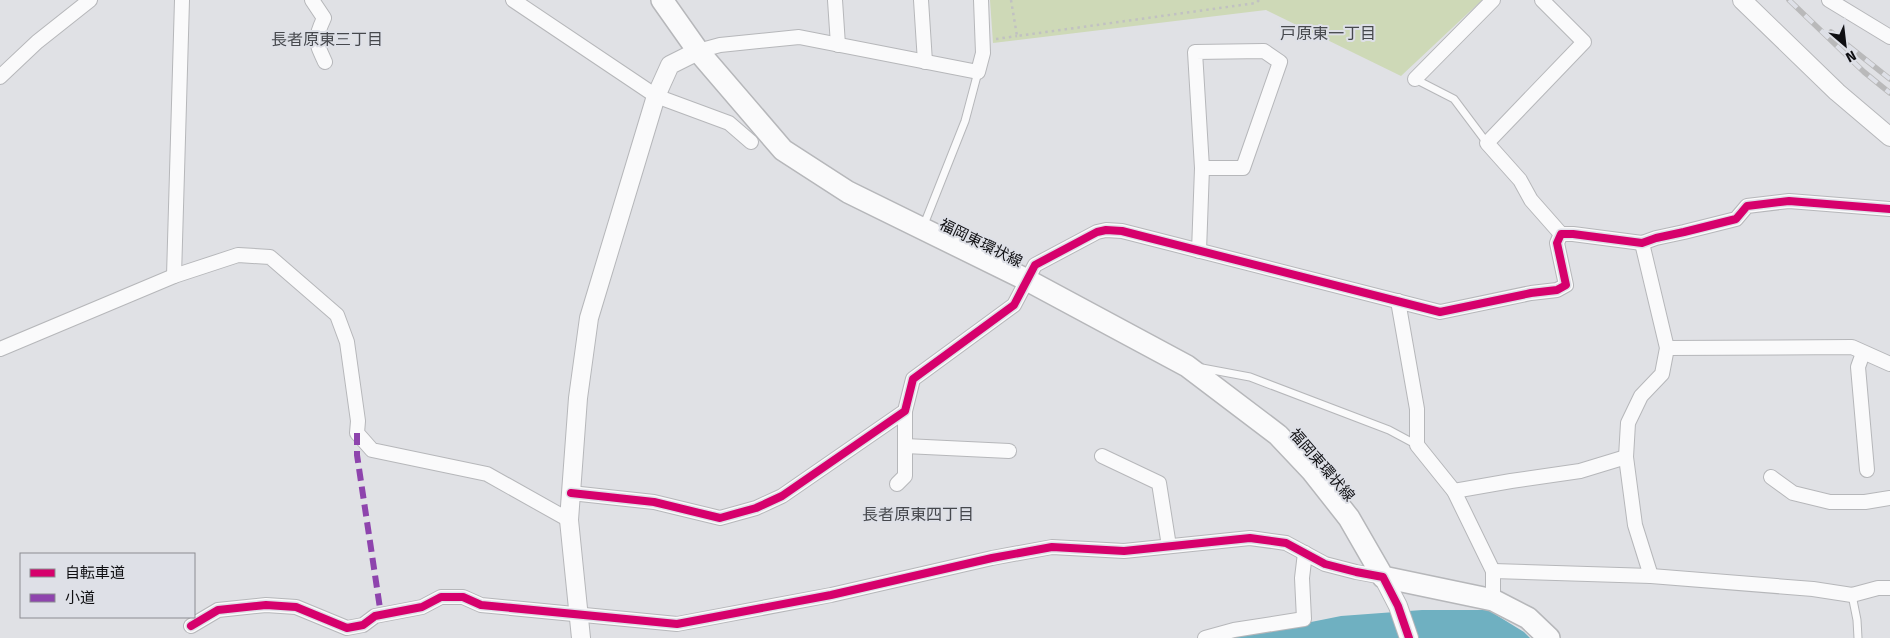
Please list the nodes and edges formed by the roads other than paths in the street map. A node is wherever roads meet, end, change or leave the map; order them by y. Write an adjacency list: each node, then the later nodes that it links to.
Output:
1 (90, 0): 19 (street)
2 (182, 0): 31 (street)
3 (312, 0): 16 (street)
4 (513, 0): 21 (street)
5 (662, 0): 15 (main road, 福岡東環状線)
6 (835, 0): 14 (street)
7 (921, 0): 17 (street)
8 (980, 0): 18 (street)
9 (1493, 0): 20 (street)
10 (1542, 0): 24 (street)
11 (1742, 0): 22 (street)
12 (1829, 0): 13 (street)
13 (1890, 37)
14 (838, 46): 15 (street); 17 (street)
15 (698, 51): 21 (street); 27 (main road, 福岡東環状線)
16 (325, 62)
17 (924, 62): 18 (street)
18 (978, 72): 27 (lane)
19 (0, 77)
20 (1415, 79): 24 (lane)
21 (656, 96): 23 (street); 49 (street)
22 (1890, 137)
23 (751, 142)
24 (1487, 143): 28 (street)
25 (1202, 168): 25 (street); 30 (street)
26 (1890, 209): 29 (street)
27 (922, 230): 32 (main road, 福岡東環状線)
28 (1561, 234): 29 (street); 33 (street)
29 (1642, 243): 34 (street)
30 (1199, 251): 32 (street); 33 (street)
31 (174, 276): 35 (street); 51 (street)
32 (1027, 280): 38 (main road, 福岡東環状線); 39 (street)
33 (1398, 301): 40 (street)
34 (1667, 348): 36 (street); 44 (street)
35 (0, 349)
36 (1863, 353): 37 (street); 45 (street)
37 (1890, 364)
38 (1187, 366): 40 (lane); 56 (main road, 福岡東環状線)
39 (905, 411): 41 (street); 49 (street)
40 (1417, 445): 48 (street)
41 (905, 446): 42 (street); 47 (street)
42 (1010, 451)
43 (1102, 456): 52 (street)
44 (1626, 457): 48 (street); 55 (street)
45 (1867, 470)
46 (1770, 477): 50 (street)
47 (897, 484)
48 (1454, 492): 54 (street)
49 (571, 493): 51 (street)
50 (1890, 498)
51 (569, 520): 60 (street)
52 (1169, 546): 53 (street); 60 (street)
53 (1305, 553): 56 (street); 63 (street)
54 (1493, 571): 55 (street); 59 (street)
55 (1651, 576): 58 (street)
56 (1383, 577): 59 (main road); 64 (street)
57 (1890, 588): 58 (street)
58 (1852, 595): 66 (lane)
59 (1493, 600): 65 (main road)
60 (578, 616): 61 (street); 62 (street)
61 (191, 626)
62 (581, 638)
63 (1204, 638)
64 (1409, 638)
65 (1550, 638)
66 (1858, 638)

